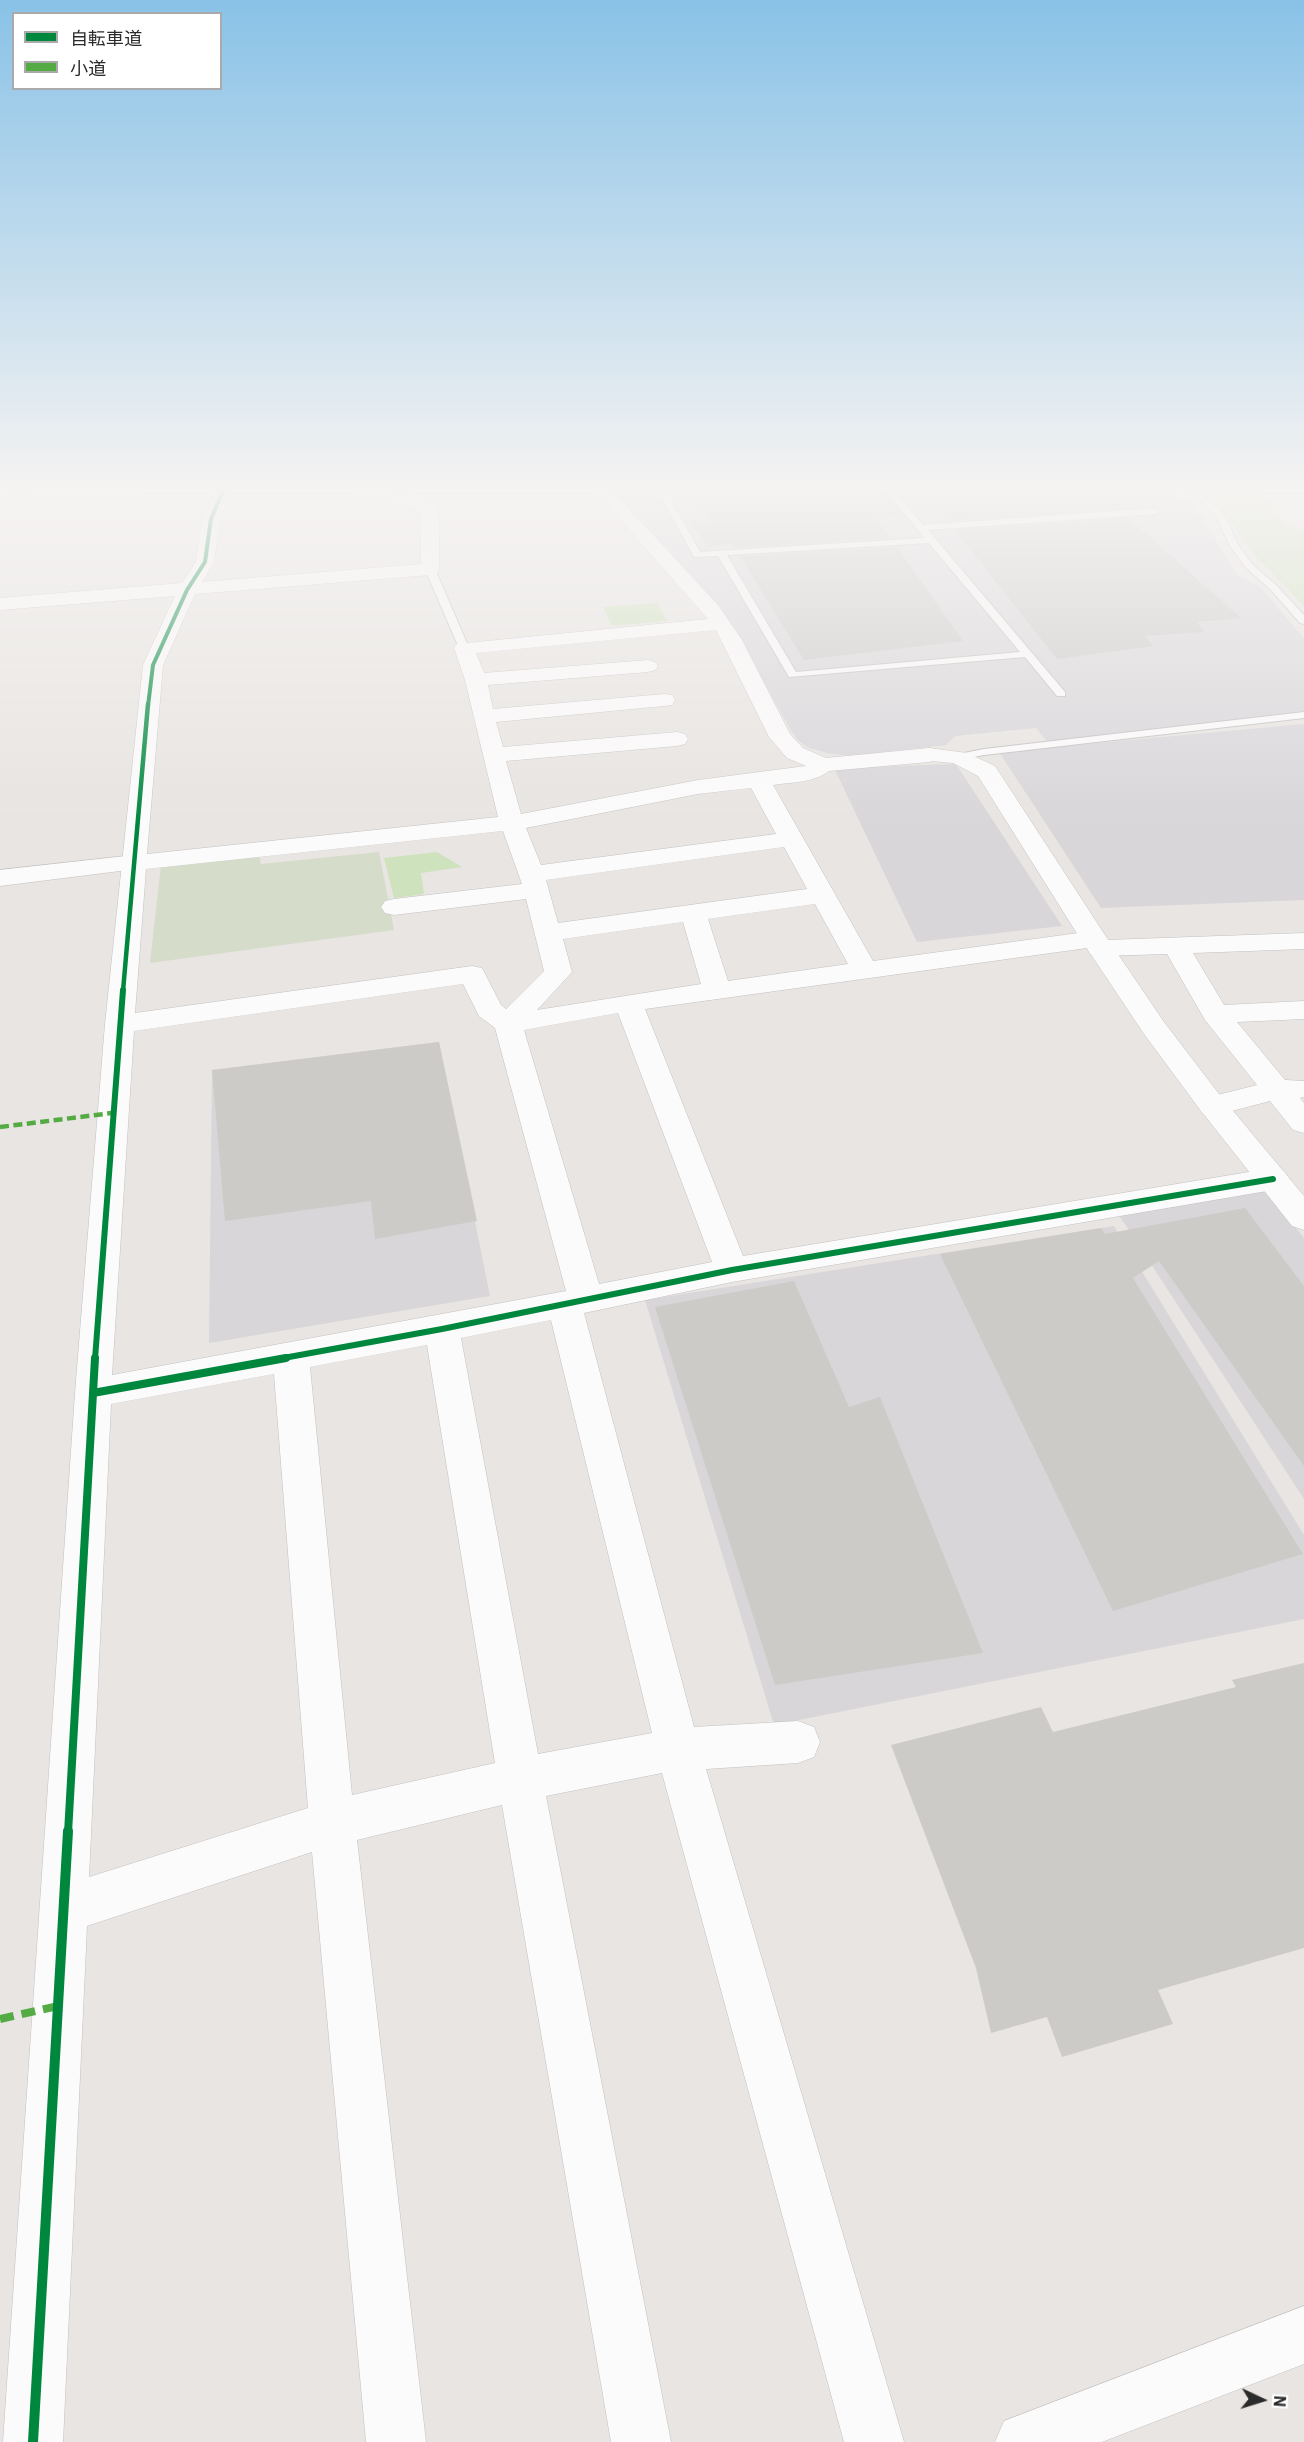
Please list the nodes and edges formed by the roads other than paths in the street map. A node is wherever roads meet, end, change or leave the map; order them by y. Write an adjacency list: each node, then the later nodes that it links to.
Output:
1 (81, 598): 8 (street)
2 (183, 598): 27 (street)
3 (442, 598): 12 (lane)
4 (701, 598): 10 (street)
5 (748, 598): 13 (lane)
6 (981, 598): 13 (lane)
7 (1283, 598): 9 (lane)
8 (0, 604)
9 (1304, 621)
10 (721, 624): 11 (street); 23 (street)
11 (636, 633): 12 (street); 14 (street)
12 (464, 648): 15 (street)
13 (1027, 654): 16 (lane)
14 (648, 666): 15 (street); 17 (street)
15 (476, 680): 18 (street)
16 (1061, 694)
17 (664, 700): 18 (street); 22 (street)
18 (485, 716): 20 (street)
19 (1304, 716): 21 (lane)
20 (493, 755): 22 (street); 25 (street)
21 (958, 757): 23 (street); 35 (street)
22 (687, 763): 24 (street); 25 (street)
23 (823, 765): 24 (street)
24 (759, 781): 26 (street)
25 (512, 823): 27 (street); 29 (street)
26 (791, 839): 29 (street); 30 (street)
27 (135, 863): 28 (street); 42 (street)
28 (0, 878)
29 (534, 882): 31 (street); 33 (street)
30 (822, 895): 32 (street); 37 (street)
31 (394, 907)
32 (693, 913): 33 (street); 38 (street)
33 (548, 933): 43 (street)
34 (1304, 941): 36 (street)
35 (1096, 944): 36 (street); 37 (street); 45 (street)
36 (1175, 945): 41 (street)
37 (864, 969): 38 (street)
38 (717, 991): 39 (street)
39 (628, 1003): 43 (street); 49 (street)
40 (1304, 1010): 41 (street)
41 (1215, 1014): 44 (street)
42 (119, 1024): 43 (street); 53 (street)
43 (508, 1024): 50 (street)
44 (1290, 1090): 45 (street); 46 (street)
45 (1213, 1106): 47 (street)
46 (1304, 1123)
47 (1273, 1179): 48 (street); 49 (street)
48 (1304, 1218)
49 (732, 1270): 50 (street)
50 (575, 1301): 51 (street); 55 (street)
51 (442, 1329): 52 (street); 56 (street)
52 (291, 1357): 53 (street); 57 (street)
53 (93, 1393): 58 (street)
54 (798, 1742): 55 (street)
55 (678, 1749): 56 (street); 63 (street)
56 (520, 1779): 57 (street); 62 (street)
57 (332, 1823): 58 (street); 61 (street)
58 (64, 1909): 60 (street)
59 (1304, 2335): 64 (street)
60 (33, 2442)
61 (396, 2442)
62 (640, 2442)
63 (874, 2442)
64 (1025, 2442)

